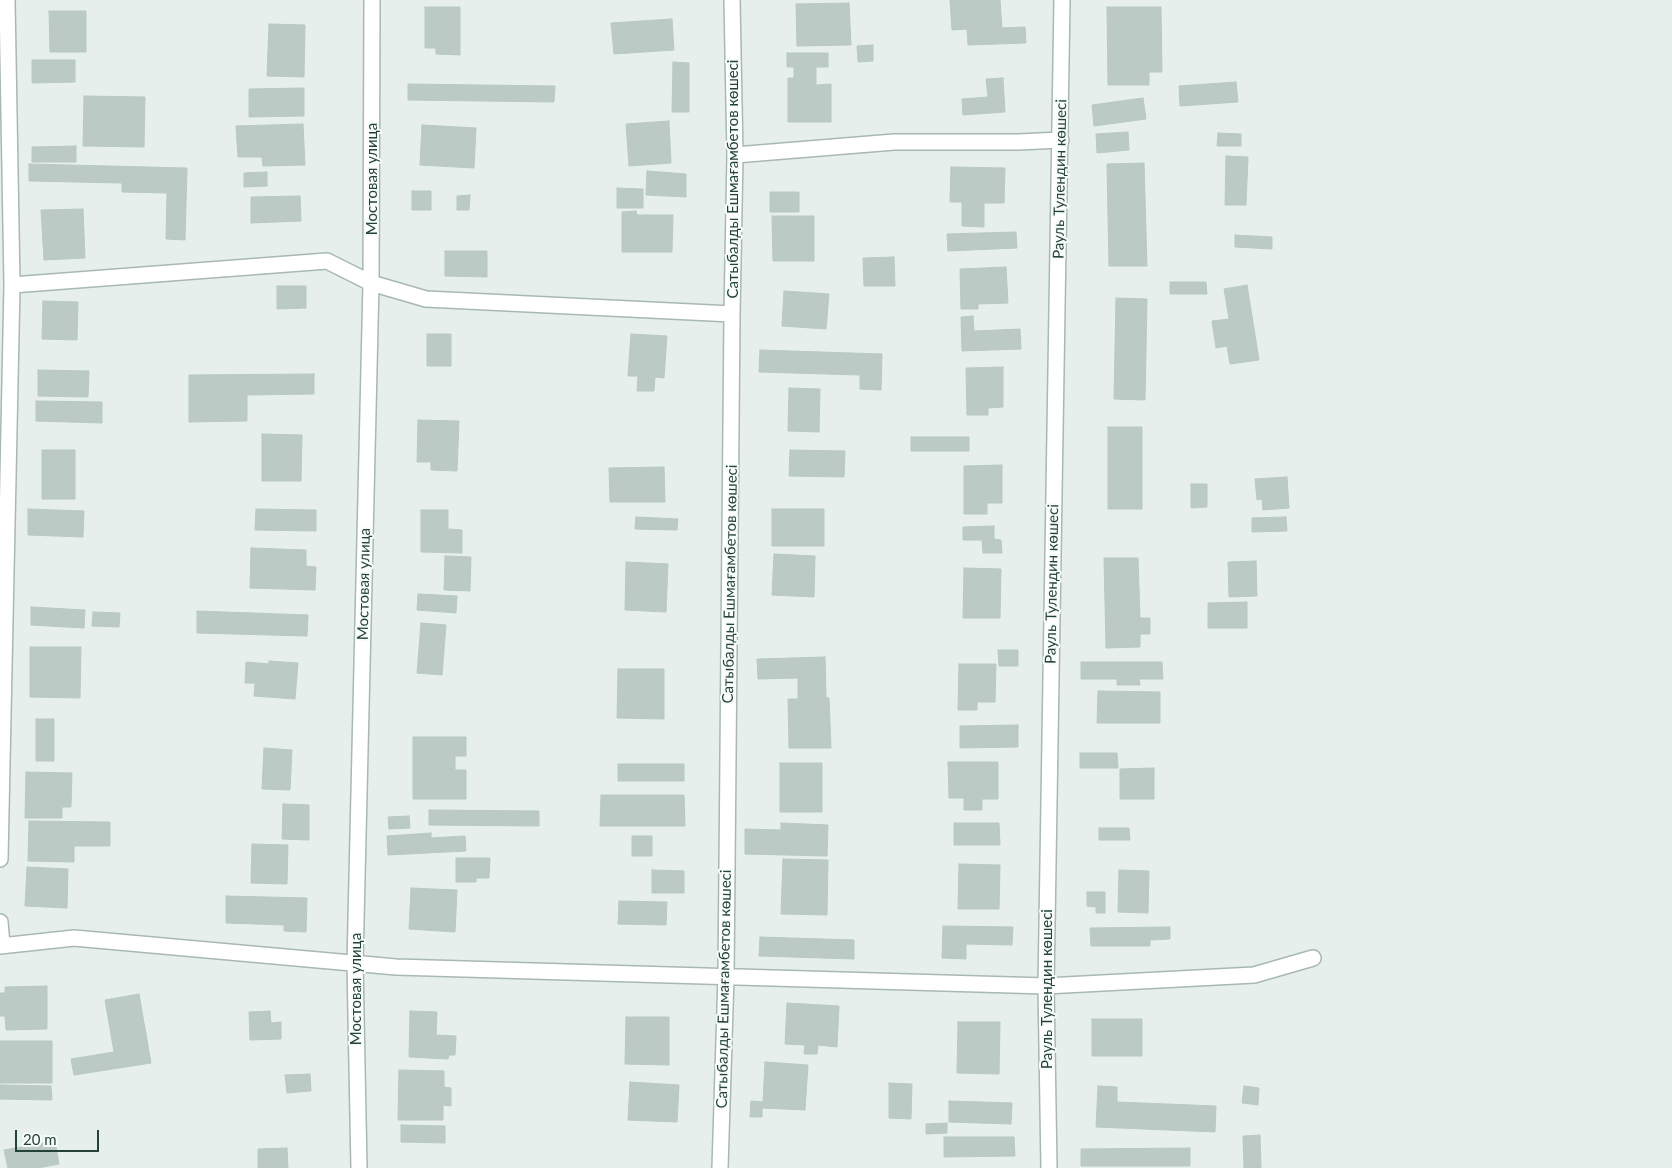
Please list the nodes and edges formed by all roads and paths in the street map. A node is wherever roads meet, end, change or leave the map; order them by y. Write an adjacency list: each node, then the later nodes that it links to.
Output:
1 (7, 0): 8 (street)
2 (372, 0): 7 (street, Мостовая улица)
3 (732, 0): 6 (street, Сатыбалды Ешмағамбетов көшесі)
4 (1062, 0): 5 (street, Рауль Тулендин көшесі)
5 (1061, 140): 6 (street); 17 (street, Рауль Тулендин көшесі)
6 (735, 156): 10 (street, Сатыбалды Ешмағамбетов көшесі)
7 (372, 283): 8 (street); 10 (street); 15 (street, Мостовая улица)
8 (12, 285): 9 (street)
9 (6, 303): 11 (street)
10 (732, 314): 16 (street, Сатыбалды Ешмағамбетов көшесі)
11 (0, 858)
12 (0, 922): 13 (street)
13 (1, 946): 15 (street)
14 (1313, 958): 17 (street)
15 (355, 963): 16 (street); 18 (street, Мостовая улица)
16 (726, 976): 17 (street); 19 (street, Сатыбалды Ешмағамбетов көшесі)
17 (1046, 986): 20 (street, Рауль Тулендин көшесі)
18 (359, 1168)
19 (720, 1168)
20 (1049, 1168)

